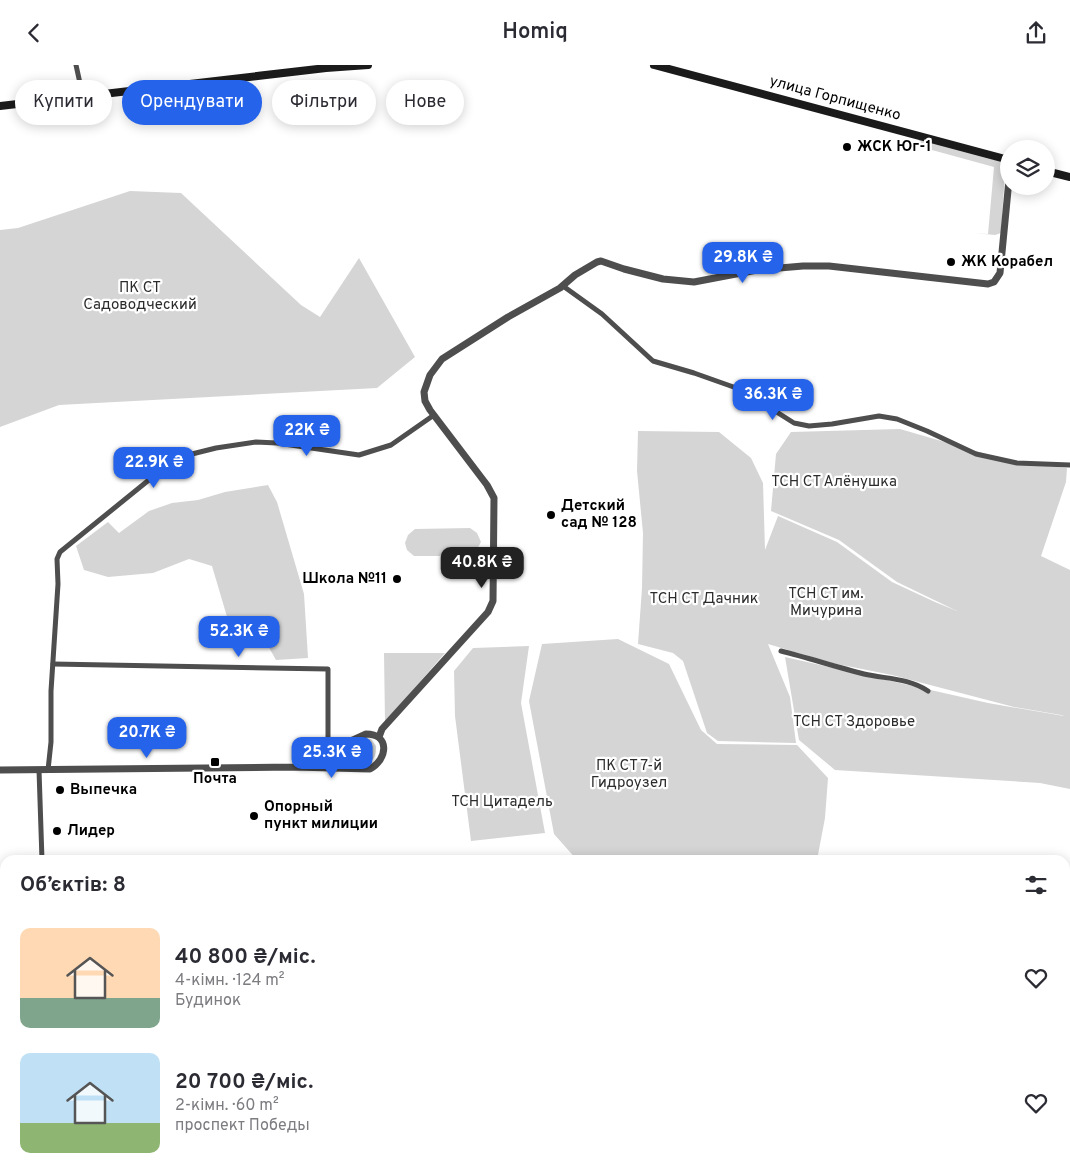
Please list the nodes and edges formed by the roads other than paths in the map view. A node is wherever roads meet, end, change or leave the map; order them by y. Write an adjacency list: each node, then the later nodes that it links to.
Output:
1 (76, 65): 4 (street)
2 (368, 65): 5 (main road)
3 (654, 65): 8 (main road, улица Горпищенко)
4 (80, 80)
5 (112, 94)
6 (15, 104): 7 (main road)
7 (0, 106)
8 (1000, 158)
9 (1055, 173): 10 (main road)
10 (1070, 177)
11 (1008, 195): 12 (street)
12 (563, 286): 13 (street); 14 (street)
13 (434, 415): 16 (street); 18 (street)
14 (1070, 465)
15 (781, 651): 17 (street)
16 (53, 664): 19 (street); 22 (street)
17 (928, 691)
18 (379, 737): 19 (street); 20 (street)
19 (328, 750): 20 (street)
20 (294, 767): 22 (street)
21 (0, 770): 23 (street)
22 (48, 770): 23 (street)
23 (40, 771): 24 (street)
24 (42, 855)

